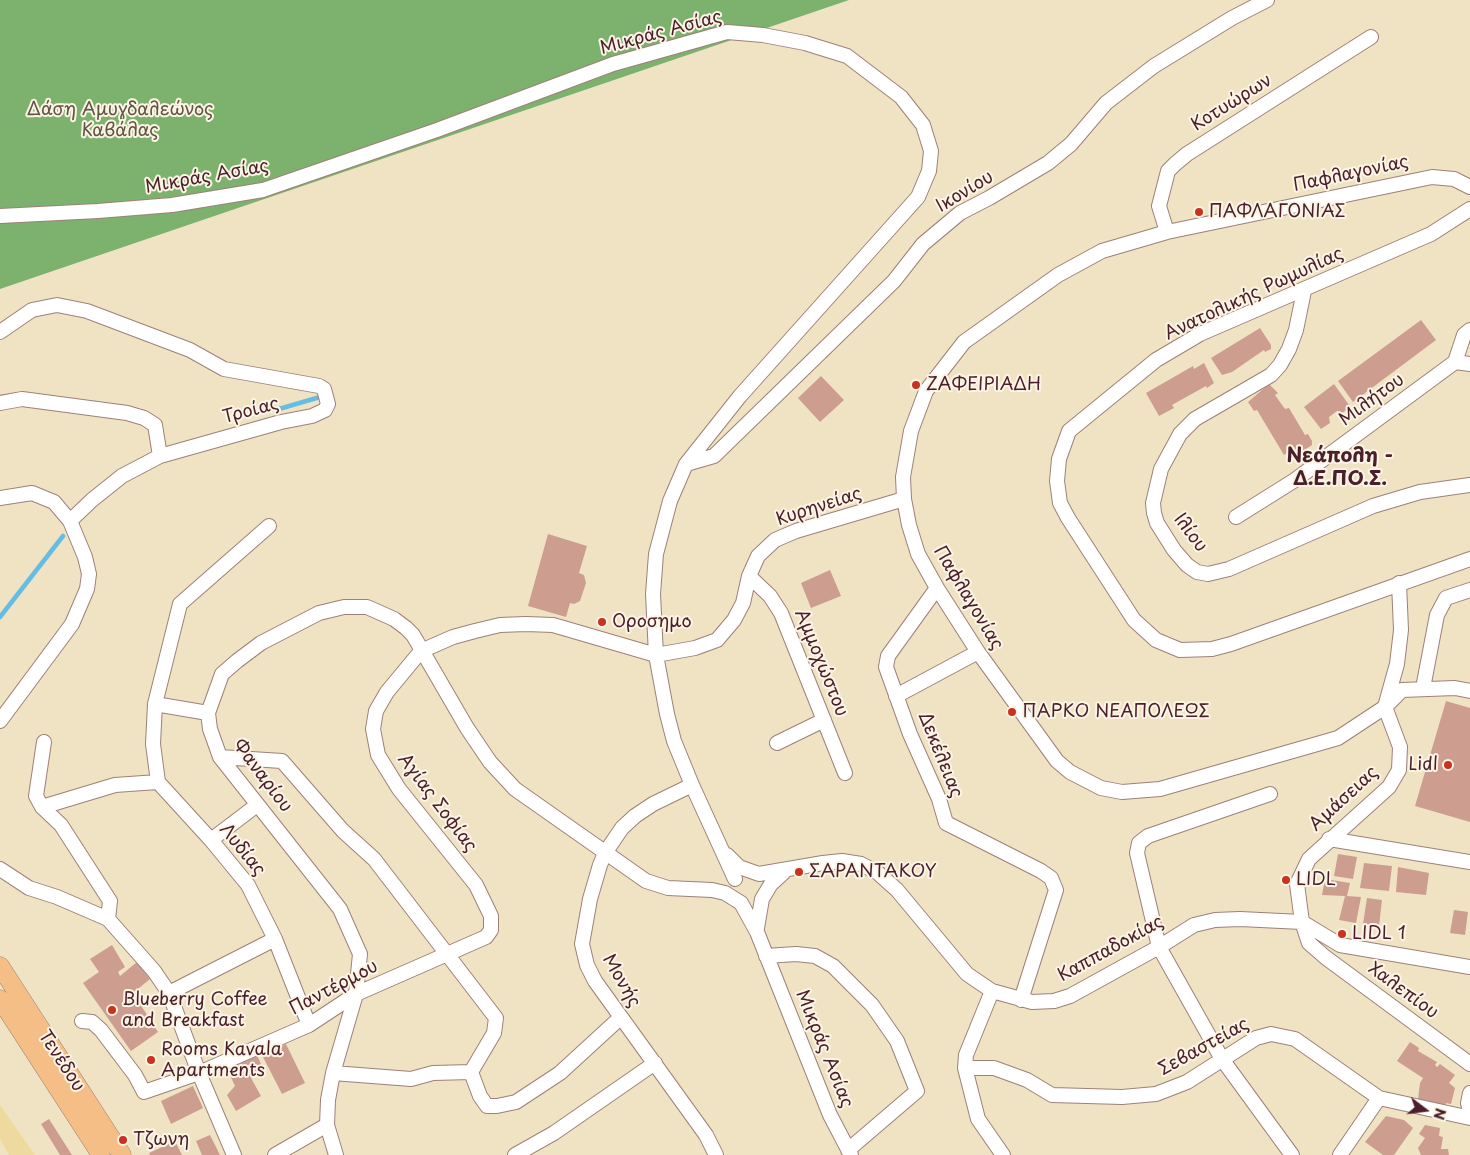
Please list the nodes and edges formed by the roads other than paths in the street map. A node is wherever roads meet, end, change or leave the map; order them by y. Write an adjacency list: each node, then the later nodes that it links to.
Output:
1 (1267, 0): 14 (street, Ικονίου)
2 (1371, 37): 6 (street, Κοτυώρων)
3 (1470, 187): 6 (street, Παφλαγονίας)
4 (1470, 209): 7 (street, Ανατολικής Ρωμυλίας)
5 (0, 216): 14 (street, Μικράς Ασίας)
6 (1167, 232): 17 (street, Παφλαγονίας)
7 (1304, 290): 15 (street, Ιλίου); 23 (street, Ανατολικής Ρωμυλίας)
8 (1470, 330): 10 (street)
9 (0, 332): 13 (street, Τροίας)
10 (1455, 362): 11 (street); 18 (street, Μιλήτου)
11 (1470, 364)
12 (0, 402): 13 (street)
13 (160, 456): 19 (street, Τροίας)
14 (686, 464): 28 (street, Μικράς Ασίας)
15 (1470, 485)
16 (0, 498): 19 (street)
17 (904, 499): 22 (street, Κυρηνείας); 24 (street, Παφλαγονίας)
18 (1236, 517)
19 (70, 522): 36 (street)
20 (269, 526): 32 (street)
21 (1470, 559): 23 (street, Ανατολικής Ρωμυλίας)
22 (749, 576): 28 (street, Κυρηνείας); 35 (street, Αμμοχώστου)
23 (1399, 583): 33 (street)
24 (937, 588): 27 (street, Παφλαγονίας); 31 (street, Δεκέλειας)
25 (1470, 590): 29 (street)
26 (421, 651): 28 (street, Αγίας Σοφίας); 34 (street); 49 (street); 60 (street, Αγίας Σοφίας)
27 (978, 652): 31 (street); 33 (street, Παφλαγονίας)
28 (656, 654): 42 (street, Μικράς Ασίας)
29 (1423, 688): 30 (street, Παφλαγονίας); 33 (street, Παφλαγονίας)
30 (1470, 691)
31 (896, 696): 72 (street, Δεκέλειας)
32 (156, 704): 34 (street); 41 (street)
33 (1385, 706): 46 (street, Αμάσειας)
34 (208, 713): 39 (street, Φαναρίου)
35 (824, 720): 38 (street); 40 (street, Αμμοχώστου)
36 (0, 721)
37 (44, 742): 45 (street)
38 (777, 743)
39 (220, 757): 44 (street, Φαναρίου); 64 (street)
40 (845, 773)
41 (158, 782): 45 (street); 47 (street, Λυδίας)
42 (692, 785): 48 (street, Μικράς Ασίας); 49 (street, Μονής)
43 (1270, 794): 63 (street)
44 (257, 805): 47 (street); 70 (street, Φαναρίου)
45 (42, 807): 58 (street)
46 (1329, 839): 50 (street); 59 (street, Αμάσειας)
47 (211, 840): 62 (street, Λυδίας)
48 (719, 846): 53 (street); 54 (street, Μικράς Ασίας)
49 (605, 854): 55 (street); 73 (street, Μονής)
50 (1470, 862)
51 (792, 868): 53 (street, Καππαδοκίας); 56 (street); 68 (street, Καππαδοκίας)
52 (0, 869): 58 (street)
53 (754, 873): 54 (street); 56 (street)
54 (735, 879): 55 (street); 57 (street)
55 (693, 889): 57 (street)
56 (764, 896): 57 (street); 61 (street)
57 (739, 901): 61 (street, Μικράς Ασίας)
58 (108, 919): 69 (street)
59 (1302, 922): 63 (street, Καππαδοκίας); 67 (street, Καππαδοκίας); 78 (street, Χαλεπίου)
60 (491, 930): 64 (street, Παντέρμου)
61 (757, 932): 65 (street, Μικράς Ασίας)
62 (275, 939): 69 (street); 75 (street, Λυδίας)
63 (1160, 947): 72 (street, Καππαδοκίας); 76 (street)
64 (446, 954): 70 (street, Παντέρμου); 80 (street)
65 (766, 956): 88 (street, Μικράς Ασίας); 88 (street)
66 (0, 966): 90 (main road, Τενέδου)
67 (1466, 968)
68 (992, 991): 72 (street, Καππαδοκίας); 79 (street)
69 (169, 993): 81 (street)
70 (356, 994): 75 (street, Παντέρμου); 82 (street, Φαναρίου)
71 (0, 999): 89 (main road, Τενέδου)
72 (1021, 1000)
73 (620, 1018): 77 (street, Μονής); 80 (street)
74 (82, 1021): 81 (street, Παντέρμου)
75 (309, 1025): 81 (street, Παντέρμου)
76 (1222, 1059): 79 (street, Σεβαστείας); 84 (street, Σεβαστείας); 97 (street)
77 (654, 1063): 94 (street); 95 (street, Μονής)
78 (1470, 1064)
79 (965, 1068): 96 (street)
80 (471, 1072): 82 (street)
81 (199, 1073): 91 (street)
82 (332, 1073): 87 (street, Φαναρίου)
83 (1470, 1093): 85 (street)
84 (1379, 1098): 86 (street); 98 (street)
85 (1470, 1111)
86 (1470, 1118)
87 (327, 1125): 92 (street); 93 (street, Φαναρίου)
88 (849, 1152)
89 (101, 1155)
90 (122, 1155)
91 (234, 1155)
92 (275, 1155)
93 (336, 1155)
94 (516, 1155)
95 (716, 1155)
96 (1003, 1155)
97 (1292, 1155)
98 (1340, 1155)

